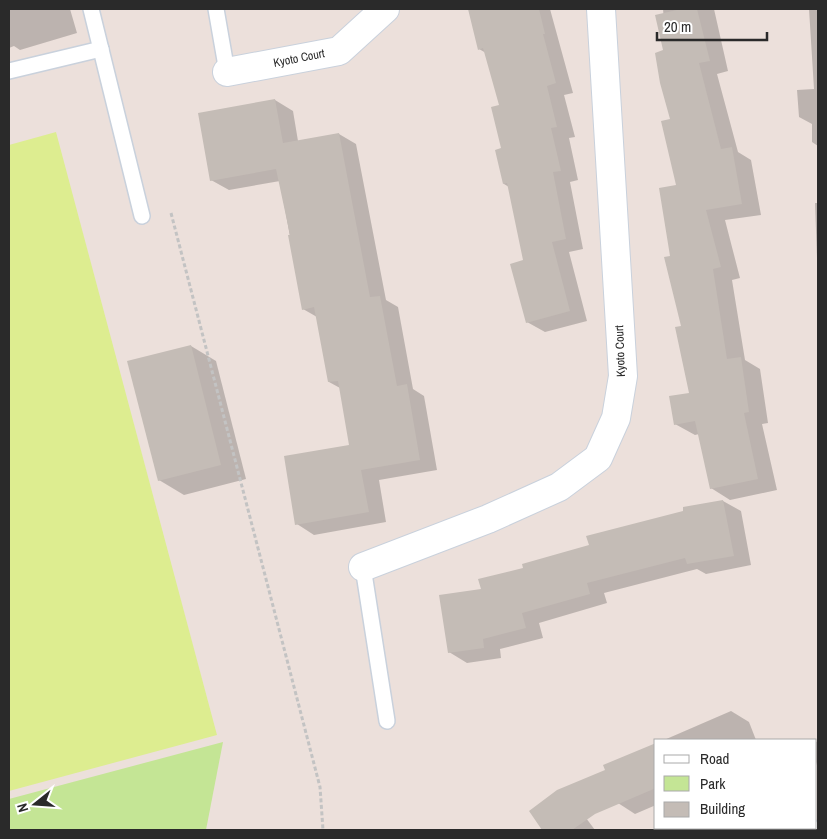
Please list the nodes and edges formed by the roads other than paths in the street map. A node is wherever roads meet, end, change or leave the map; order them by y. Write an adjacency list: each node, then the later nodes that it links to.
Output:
1 (91, 9): 5 (lane)
2 (216, 9): 7 (lane)
3 (385, 9): 7 (street, Kyoto Court)
4 (601, 9): 9 (street, Kyoto Court)
5 (101, 49): 6 (lane); 8 (lane)
6 (9, 71)
7 (227, 72)
8 (142, 216)
9 (363, 567): 10 (lane)
10 (387, 721)

